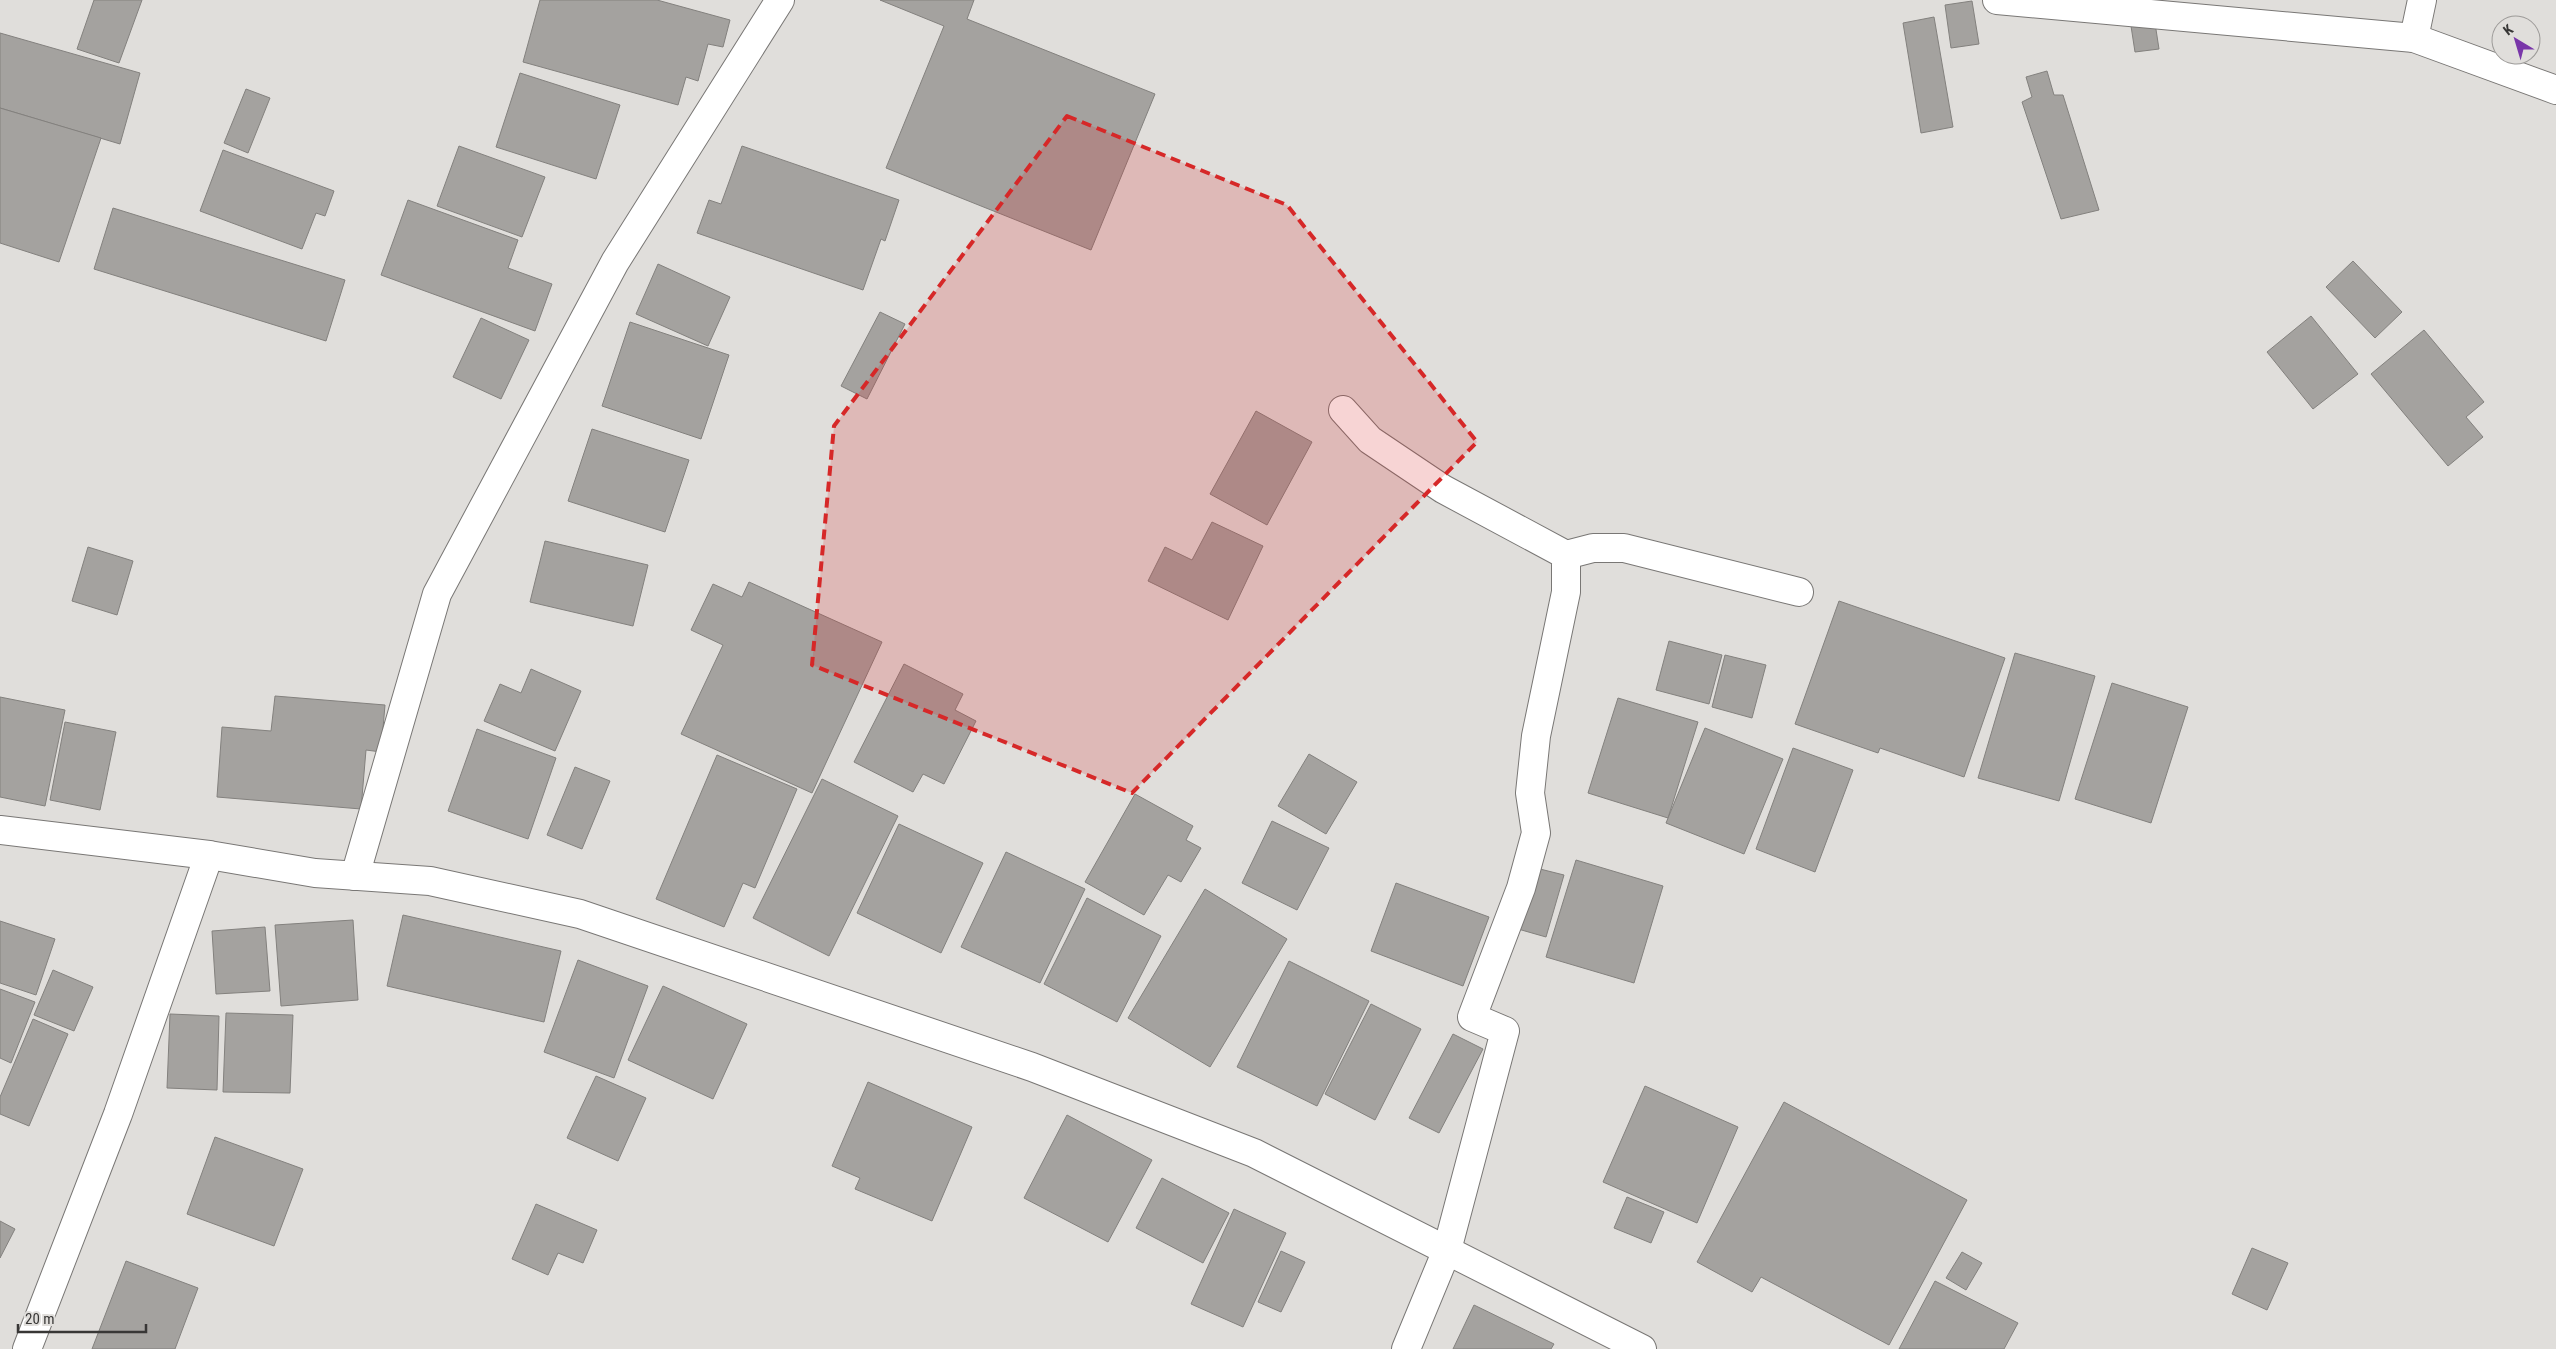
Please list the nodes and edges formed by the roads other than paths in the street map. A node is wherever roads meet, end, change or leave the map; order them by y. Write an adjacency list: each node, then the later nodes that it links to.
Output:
1 (780, 0): 11 (street)
2 (1996, 0): 4 (street)
3 (2422, 0): 4 (street)
4 (2414, 38): 5 (street)
5 (2556, 90)
6 (1343, 410): 7 (street)
7 (1566, 555): 8 (street); 12 (street)
8 (1799, 592)
9 (0, 830): 10 (street)
10 (208, 855): 11 (street); 13 (street)
11 (355, 876): 12 (street)
12 (1447, 1250): 14 (street); 15 (street)
13 (27, 1349)
14 (1406, 1349)
15 (1642, 1349)

